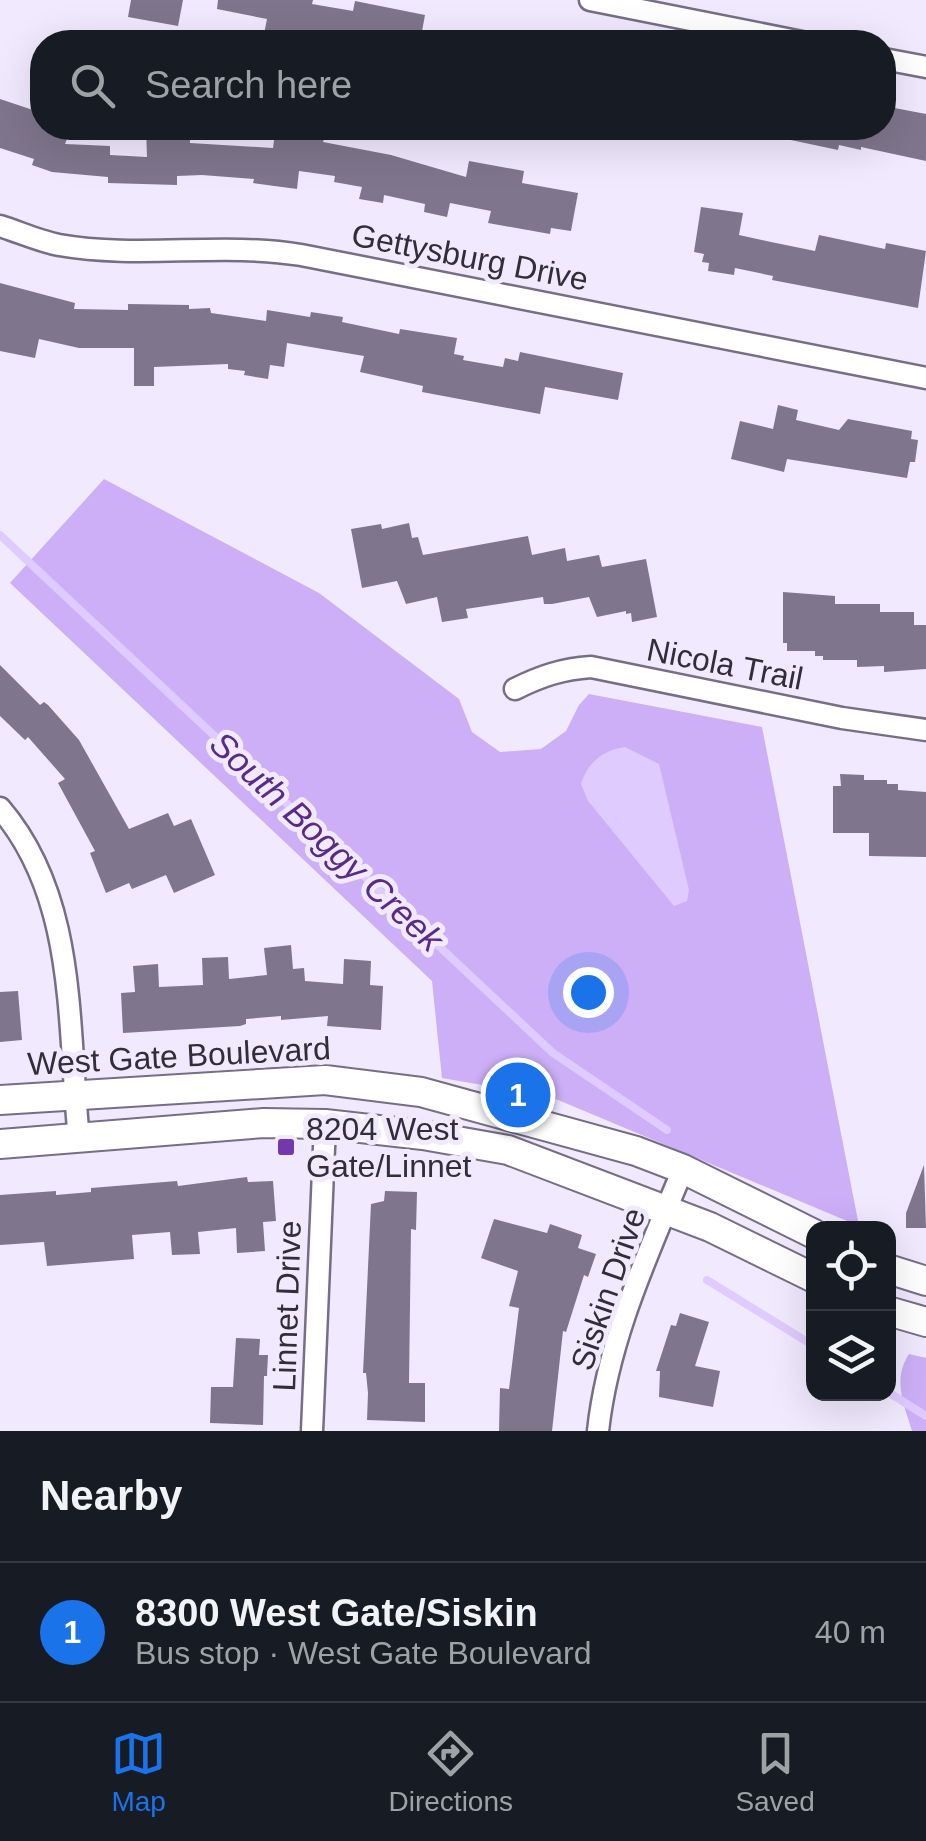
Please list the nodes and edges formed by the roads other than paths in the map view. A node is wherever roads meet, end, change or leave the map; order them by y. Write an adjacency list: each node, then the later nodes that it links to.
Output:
1 (590, 0): 2 (street)
2 (741, 30)
3 (896, 61): 4 (street)
4 (926, 67)
5 (0, 226): 6 (street, Gettysburg Drive)
6 (926, 378)
7 (515, 689): 8 (street, Nicola Trail)
8 (926, 730)
9 (0, 808): 10 (street)
10 (74, 1094): 11 (main road, West Gate Boulevard); 13 (street); 15 (main road, West Gate Boulevard)
11 (0, 1100)
12 (325, 1124): 13 (main road); 16 (main road); 23 (street, Linnet Drive)
13 (78, 1139): 14 (main road)
14 (0, 1144)
15 (684, 1169): 16 (street, Siskin Drive); 17 (main road, West Gate Boulevard)
16 (666, 1209): 19 (main road); 24 (street, Siskin Drive)
17 (806, 1230)
18 (896, 1272): 20 (main road)
19 (806, 1274)
20 (926, 1281)
21 (896, 1313): 22 (main road)
22 (926, 1322)
23 (312, 1431)
24 (598, 1431)

